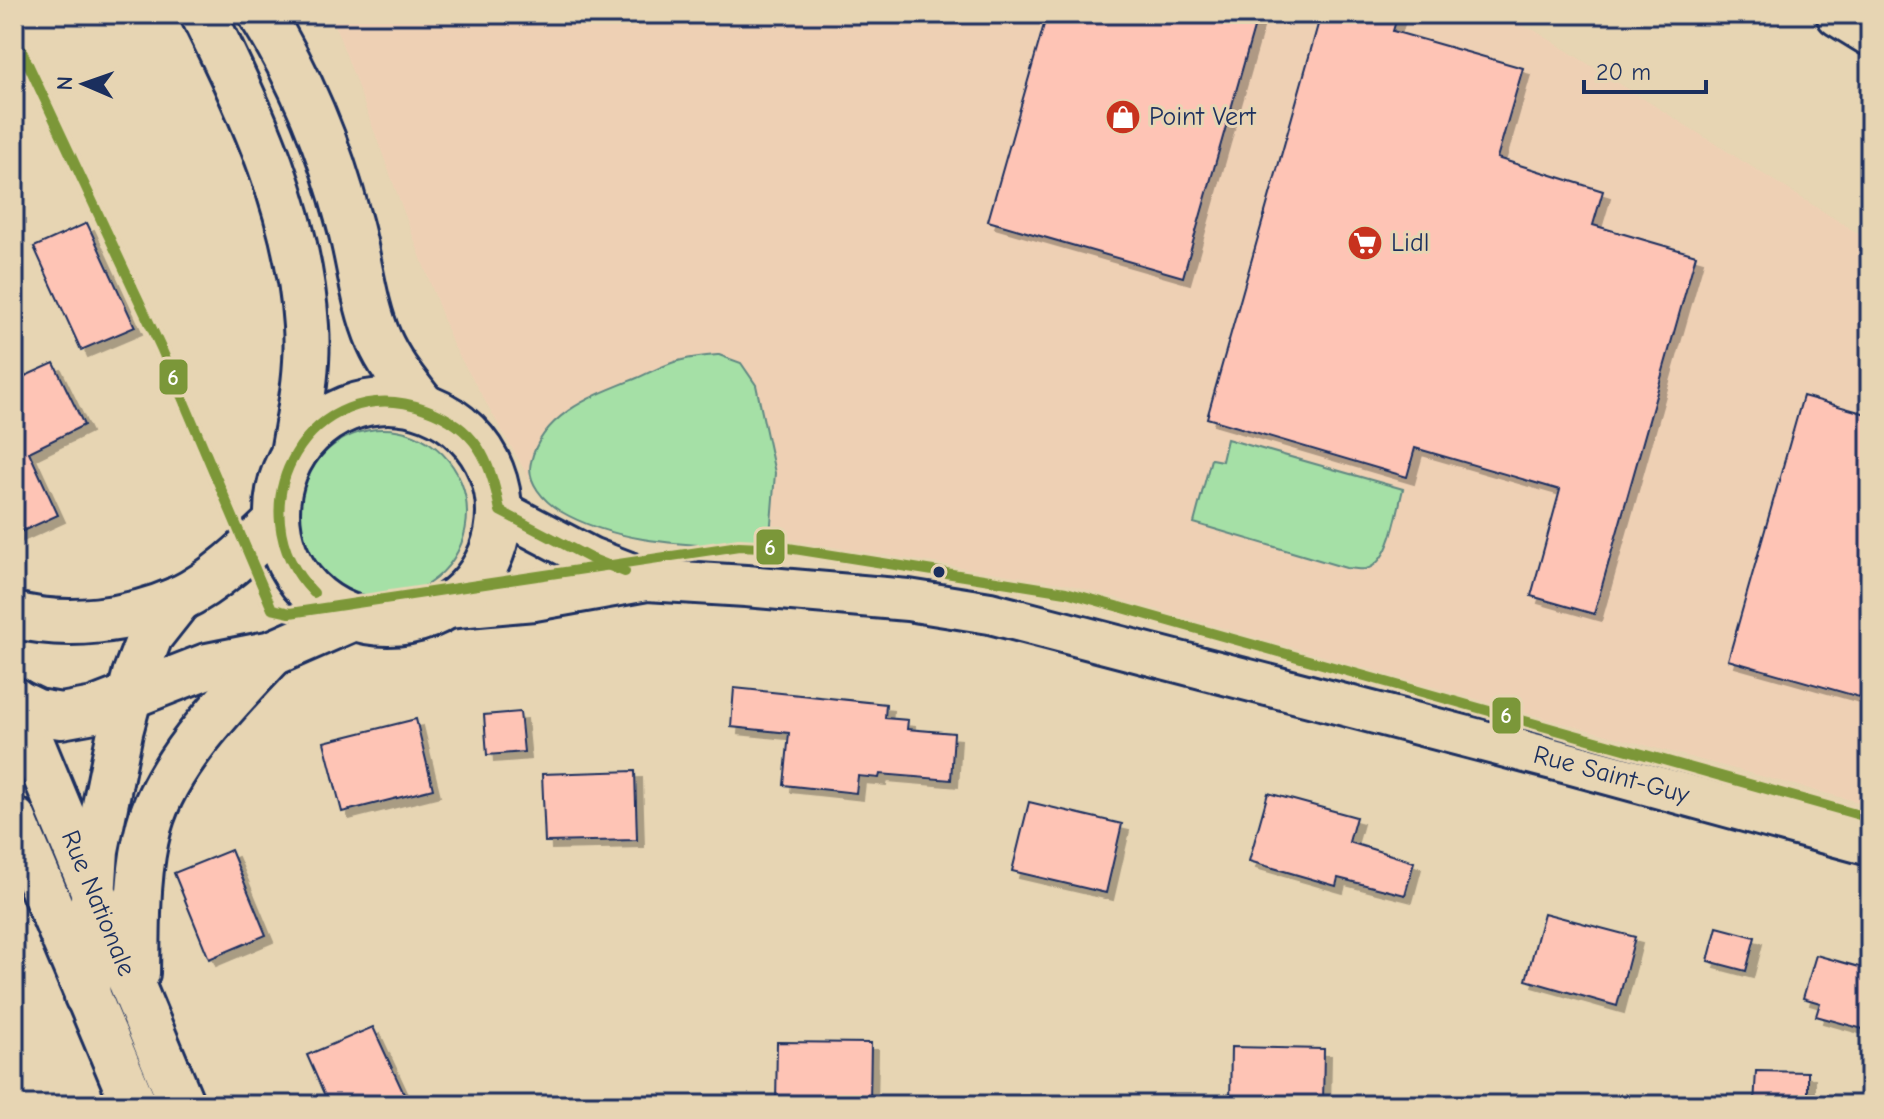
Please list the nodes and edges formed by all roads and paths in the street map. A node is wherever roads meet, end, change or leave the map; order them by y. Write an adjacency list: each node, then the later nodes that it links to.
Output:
1 (203, 14): 6 (main road)
2 (261, 14): 5 (main road)
3 (1839, 14): 4 (main road)
4 (1870, 33)
5 (423, 406): 6 (main road); 7 (main road)
6 (293, 454): 8 (main road)
7 (500, 511): 9 (street, Rue Saint-Guy); 11 (main road)
8 (277, 522): 10 (main road); 13 (main road)
9 (647, 580): 11 (street, Rue Saint-Guy); 18 (street, Rue Saint-Guy)
10 (180, 598): 12 (main road); 15 (main road)
11 (446, 608): 13 (main road)
12 (14, 615)
13 (353, 618): 14 (main road)
14 (273, 653): 15 (main road); 20 (main road)
15 (130, 696): 16 (main road); 19 (main road)
16 (14, 701): 19 (main road, Rue Nationale)
17 (14, 820): 21 (main road, Rue Nationale)
18 (1870, 845)
19 (92, 885): 20 (main road, Rue Nationale); 21 (main road)
20 (136, 992): 23 (main road, Rue Nationale)
21 (87, 996): 22 (main road, Rue Nationale)
22 (134, 1105)
23 (182, 1105)

